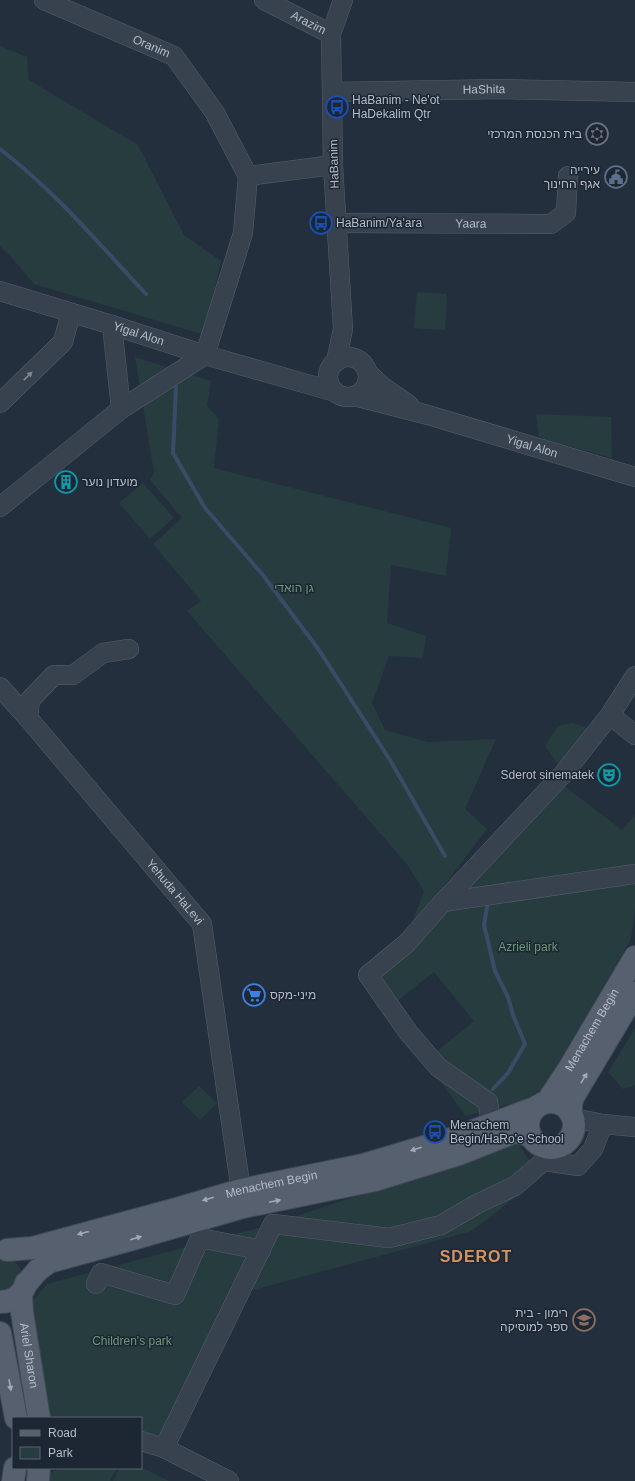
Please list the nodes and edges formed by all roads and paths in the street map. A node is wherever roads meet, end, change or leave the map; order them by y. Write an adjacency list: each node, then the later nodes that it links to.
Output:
1 (44, 0): 8 (street, Oranim)
2 (264, 0): 4 (street, Arazim)
3 (343, 0): 4 (street, HaBanim)
4 (331, 34): 5 (street, HaBanim)
5 (333, 92): 6 (street, HaShita); 7 (street, HaBanim)
6 (635, 92)
7 (334, 165): 8 (street); 10 (street, HaBanim)
8 (248, 176): 15 (street)
9 (568, 176): 10 (street, Yaara)
10 (336, 223): 14 (street, HaBanim)
11 (0, 291): 12 (street, Yigal Alon)
12 (71, 313): 13 (street, Yigal Alon); 21 (street, one-way to 12)
13 (112, 325): 15 (street, Yigal Alon); 22 (street)
14 (343, 329): 16 (street, HaBanim); 17 (street, HaBanim)
15 (205, 355): 18 (street, Yigal Alon); 22 (street)
16 (333, 364): 17 (street); 18 (street, Yigal Alon); 19 (street)
17 (364, 368): 20 (street); 23 (street, Yigal Alon)
18 (278, 376): 19 (street, Yigal Alon)
19 (335, 392): 20 (street)
20 (354, 396): 23 (street, Yigal Alon)
21 (0, 403)
22 (121, 409): 25 (street)
23 (428, 415): 24 (street, Yigal Alon)
24 (635, 477)
25 (0, 507)
26 (129, 649): 30 (street)
27 (635, 676): 29 (street)
28 (0, 687): 30 (street, Yehuda HaLevi)
29 (610, 716): 31 (street); 33 (street)
30 (28, 718): 42 (street, Yehuda HaLevi)
31 (635, 734)
32 (635, 874): 33 (street)
33 (443, 902): 39 (street)
34 (635, 958): 36 (main road, Menachem Begin)
35 (633, 999): 37 (main road, Menachem Begin, one-way to 35)
36 (540, 1106): 37 (main road); 39 (main road, Menachem Begin); 41 (main road)
37 (572, 1116): 38 (street); 41 (main road)
38 (603, 1124): 40 (street); 44 (street)
39 (491, 1125): 42 (main road, Menachem Begin, one-way to 42)
40 (635, 1127)
41 (530, 1136): 42 (main road, Menachem Begin, one-way to 41)
42 (242, 1198): 43 (main road, Menachem Begin, one-way to 43); 46 (main road, Menachem Begin, one-way to 42)
43 (4, 1250): 46 (main road, Ariel Sharon)
44 (261, 1250): 45 (street); 52 (street)
45 (96, 1284)
46 (24, 1289): 47 (main road); 50 (main road, Ariel Sharon)
47 (0, 1302)
48 (0, 1333): 49 (main road, Ariel Sharon, one-way to 49)
49 (16, 1417)
50 (39, 1417)
51 (142, 1441): 52 (street)
52 (164, 1448): 57 (street)
53 (15, 1469): 55 (main road)
54 (39, 1469): 56 (main road)
55 (13, 1481)
56 (38, 1481)
57 (229, 1481)

